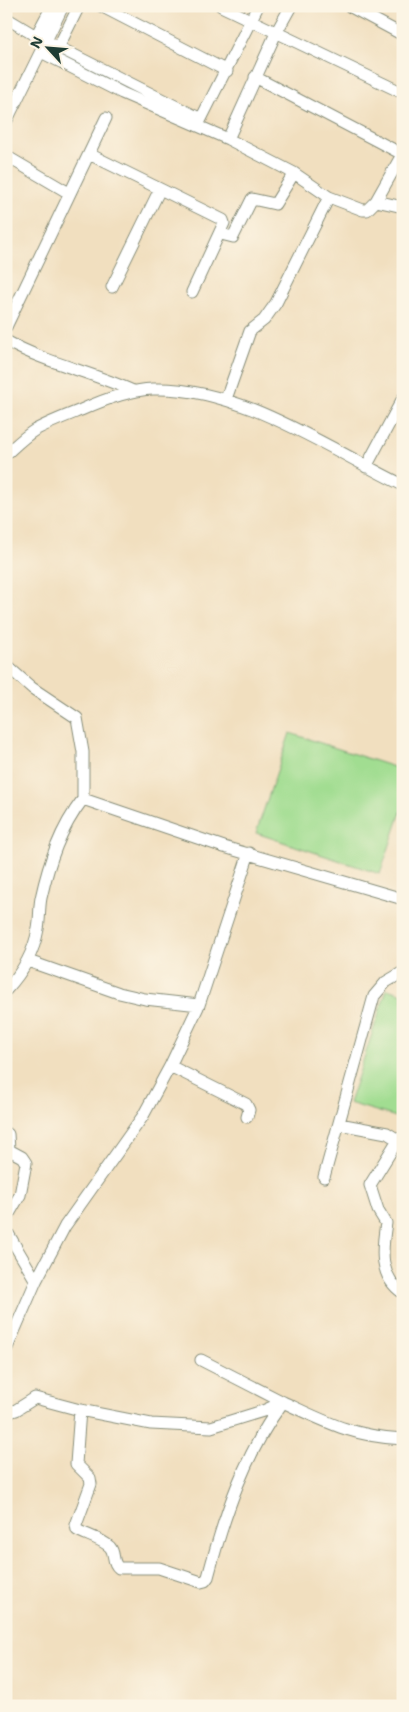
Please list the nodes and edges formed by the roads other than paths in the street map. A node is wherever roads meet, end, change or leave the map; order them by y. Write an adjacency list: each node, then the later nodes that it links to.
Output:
1 (52, 6): 13 (street)
2 (63, 6): 13 (street)
3 (79, 6): 14 (street)
4 (101, 6): 17 (street)
5 (220, 6): 10 (street)
6 (258, 6): 10 (street)
7 (291, 6): 11 (street)
8 (349, 6): 12 (street)
9 (6, 18): 13 (street)
10 (250, 20): 11 (street); 17 (street)
11 (276, 33): 18 (street); 19 (street)
12 (403, 35)
13 (41, 39): 14 (street); 15 (street)
14 (58, 47): 16 (street); 22 (street)
15 (41, 52): 16 (street); 21 (street)
16 (52, 58): 22 (street)
17 (227, 71): 22 (street)
18 (255, 77): 23 (street); 24 (street)
19 (403, 93)
20 (106, 118): 25 (street)
21 (6, 122)
22 (200, 123): 23 (street)
23 (228, 138): 27 (street)
24 (403, 153): 31 (street)
25 (89, 154): 28 (street); 29 (street)
26 (6, 156): 29 (street)
27 (294, 173): 30 (street); 33 (street)
28 (160, 189): 33 (street); 34 (street)
29 (69, 193): 36 (street)
30 (329, 196): 31 (street); 40 (street)
31 (376, 201): 32 (street)
32 (403, 206)
33 (221, 234): 35 (street)
34 (112, 286)
35 (192, 292)
36 (6, 328)
37 (6, 341): 38 (street)
38 (133, 391): 40 (street); 41 (street)
39 (403, 398): 42 (street)
40 (226, 399): 42 (street)
41 (6, 454)
42 (366, 467): 43 (street)
43 (403, 485)
44 (6, 665): 45 (street)
45 (82, 799): 46 (street); 48 (street)
46 (249, 853): 47 (street); 51 (street)
47 (403, 899)
48 (28, 961): 50 (street); 51 (street)
49 (403, 972): 54 (street)
50 (6, 990)
51 (199, 1004): 52 (street)
52 (170, 1066): 53 (street); 59 (street)
53 (247, 1116)
54 (339, 1124): 56 (street); 60 (street)
55 (8, 1134): 57 (street)
56 (324, 1177)
57 (6, 1219)
58 (6, 1230): 59 (street)
59 (36, 1281): 61 (street)
60 (403, 1293)
61 (6, 1350)
62 (201, 1360): 63 (street)
63 (283, 1402): 64 (street); 64 (street); 66 (street)
64 (80, 1410): 65 (street)
65 (6, 1413)
66 (403, 1439)

